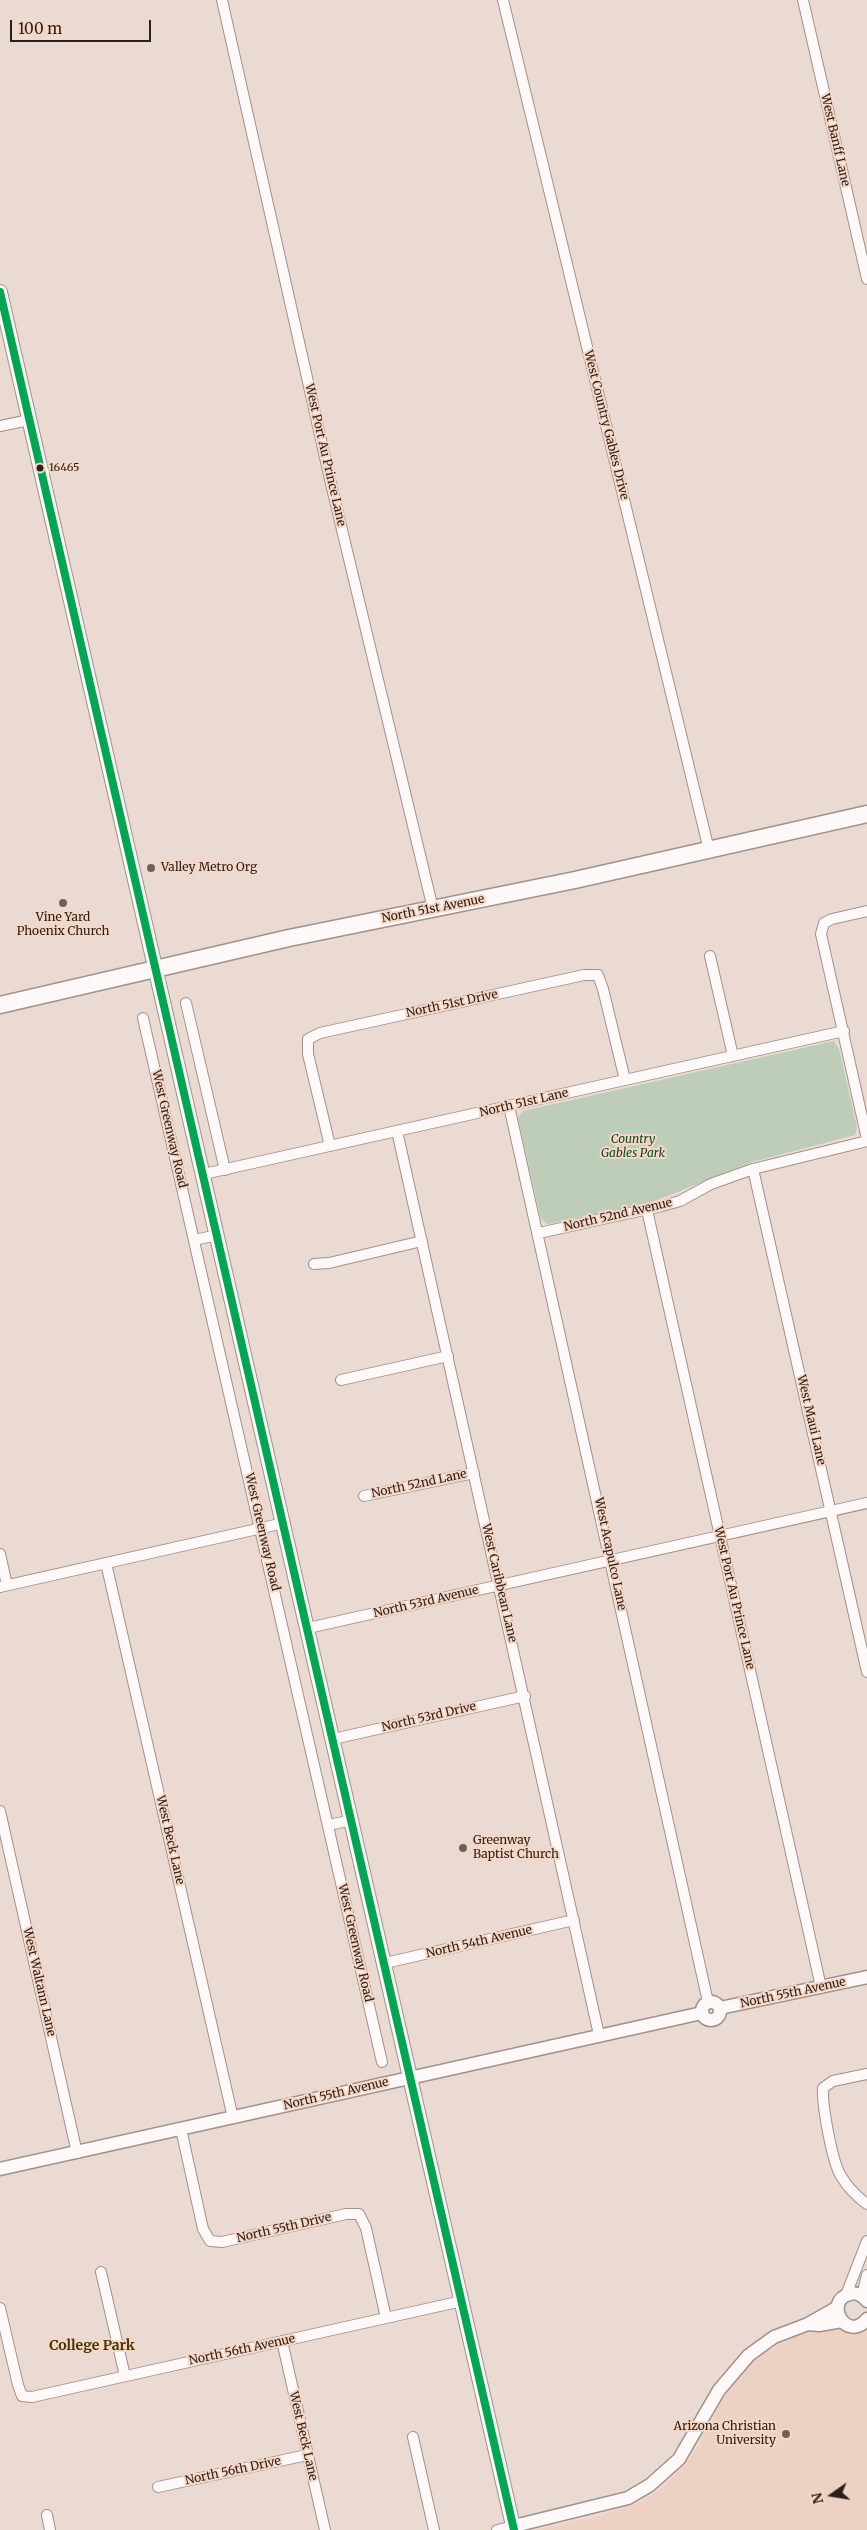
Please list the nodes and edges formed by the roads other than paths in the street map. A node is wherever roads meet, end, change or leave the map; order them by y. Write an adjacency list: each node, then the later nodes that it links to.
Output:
1 (222, 0): 10 (street, West Port Au Prince Lane)
2 (502, 0): 9 (street, West Country Gables Drive)
3 (802, 0): 4 (street, West Banff Lane)
4 (867, 279)
5 (0, 292): 6 (main road, West Greenway Road)
6 (29, 420): 7 (street); 13 (main road, West Greenway Road)
7 (0, 426)
8 (867, 814): 9 (main road, North 51st Avenue)
9 (709, 850): 10 (main road, North 51st Avenue)
10 (433, 910): 13 (main road, North 51st Avenue)
11 (867, 911): 17 (street)
12 (710, 956): 18 (street)
13 (157, 968): 15 (main road, North 51st Avenue); 26 (main road, West Greenway Road)
14 (186, 1003): 25 (street)
15 (0, 1006)
16 (143, 1018): 30 (street, West Greenway Road)
17 (844, 1032): 18 (street, North 51st Lane); 22 (street)
18 (734, 1056): 19 (street, North 51st Lane)
19 (625, 1080): 20 (street, North 51st Lane); 23 (street, North 51st Drive)
20 (509, 1106): 21 (street, North 51st Lane); 28 (street, West Acapulco Lane)
21 (397, 1131): 23 (street, North 51st Lane); 31 (street, West Caribbean Lane)
22 (867, 1140): 24 (street, North 52nd Avenue)
23 (330, 1146): 25 (street, North 51st Lane)
24 (753, 1169): 27 (street, North 52nd Avenue); 38 (street, West Maui Lane)
25 (225, 1170): 26 (street, North 51st Lane)
26 (204, 1174): 29 (main road, West Greenway Road)
27 (647, 1210): 28 (street, North 52nd Avenue); 41 (street, West Port Au Prince Lane)
28 (539, 1233): 43 (street, West Acapulco Lane)
29 (218, 1235): 30 (street); 39 (main road, West Greenway Road)
30 (194, 1240): 40 (street, West Greenway Road)
31 (422, 1240): 32 (street); 33 (street, West Caribbean Lane)
32 (314, 1264)
33 (448, 1356): 34 (street); 35 (street, West Caribbean Lane)
34 (341, 1380)
35 (474, 1473): 36 (street, North 52nd Lane); 45 (street, West Caribbean Lane)
36 (364, 1496)
37 (867, 1503): 38 (street, North 53rd Avenue)
38 (831, 1511): 41 (street, North 53rd Avenue); 48 (street, West Maui Lane)
39 (284, 1523): 40 (street); 47 (main road, West Greenway Road)
40 (261, 1528): 44 (street); 53 (street, West Greenway Road)
41 (720, 1536): 43 (street, North 53rd Avenue); 57 (street, West Port Au Prince Lane)
42 (0, 1554): 46 (street)
43 (611, 1560): 45 (street, North 53rd Avenue); 58 (street, West Acapulco Lane)
44 (106, 1563): 46 (street); 63 (street, West Beck Lane)
45 (499, 1585): 47 (street, North 53rd Avenue); 49 (street, West Caribbean Lane)
46 (4, 1586)
47 (308, 1628): 50 (main road, West Greenway Road)
48 (867, 1672)
49 (525, 1696): 50 (street, North 53rd Drive); 54 (street, West Caribbean Lane)
50 (334, 1739): 52 (main road, West Greenway Road)
51 (0, 1811): 65 (street, West Waltann Lane)
52 (352, 1820): 53 (street); 55 (main road, West Greenway Road)
53 (329, 1825): 60 (street, West Greenway Road)
54 (574, 1920): 55 (street, North 54th Avenue); 59 (street, West Caribbean Lane)
55 (385, 1963): 62 (main road, West Greenway Road)
56 (867, 1977): 57 (street, North 55th Avenue)
57 (821, 1986): 58 (street, North 55th Avenue)
58 (705, 2008): 59 (street, North 55th Avenue)
59 (600, 2035): 62 (street, North 55th Avenue)
60 (382, 2062)
61 (867, 2074): 67 (street)
62 (411, 2077): 63 (street, North 55th Avenue); 73 (main road, West Greenway Road)
63 (233, 2118): 64 (street, North 55th Avenue)
64 (181, 2129): 65 (street, North 55th Avenue); 76 (street, North 55th Drive)
65 (77, 2152): 66 (street, North 55th Avenue)
66 (0, 2170)
67 (867, 2204)
68 (866, 2248): 71 (street)
69 (101, 2272): 81 (street)
70 (867, 2275): 72 (street)
71 (846, 2296): 72 (street); 74 (street)
72 (865, 2298)
73 (462, 2301): 76 (street, North 56th Avenue); 86 (main road, West Greenway Road)
74 (838, 2307): 78 (street); 79 (street)
75 (0, 2308): 81 (street, North 56th Avenue)
76 (386, 2318): 80 (street, North 56th Avenue)
77 (867, 2319): 78 (street)
78 (842, 2321): 79 (street)
79 (808, 2324): 86 (street)
80 (282, 2341): 81 (street, North 56th Avenue); 83 (street, West Beck Lane)
81 (125, 2376)
82 (413, 2436): 89 (street)
83 (308, 2455): 84 (street, North 56th Drive); 88 (street, West Beck Lane)
84 (158, 2487)
85 (47, 2515): 87 (street)
86 (514, 2528): 90 (street)
87 (50, 2530)
88 (325, 2530)
89 (434, 2530)
90 (497, 2530)

